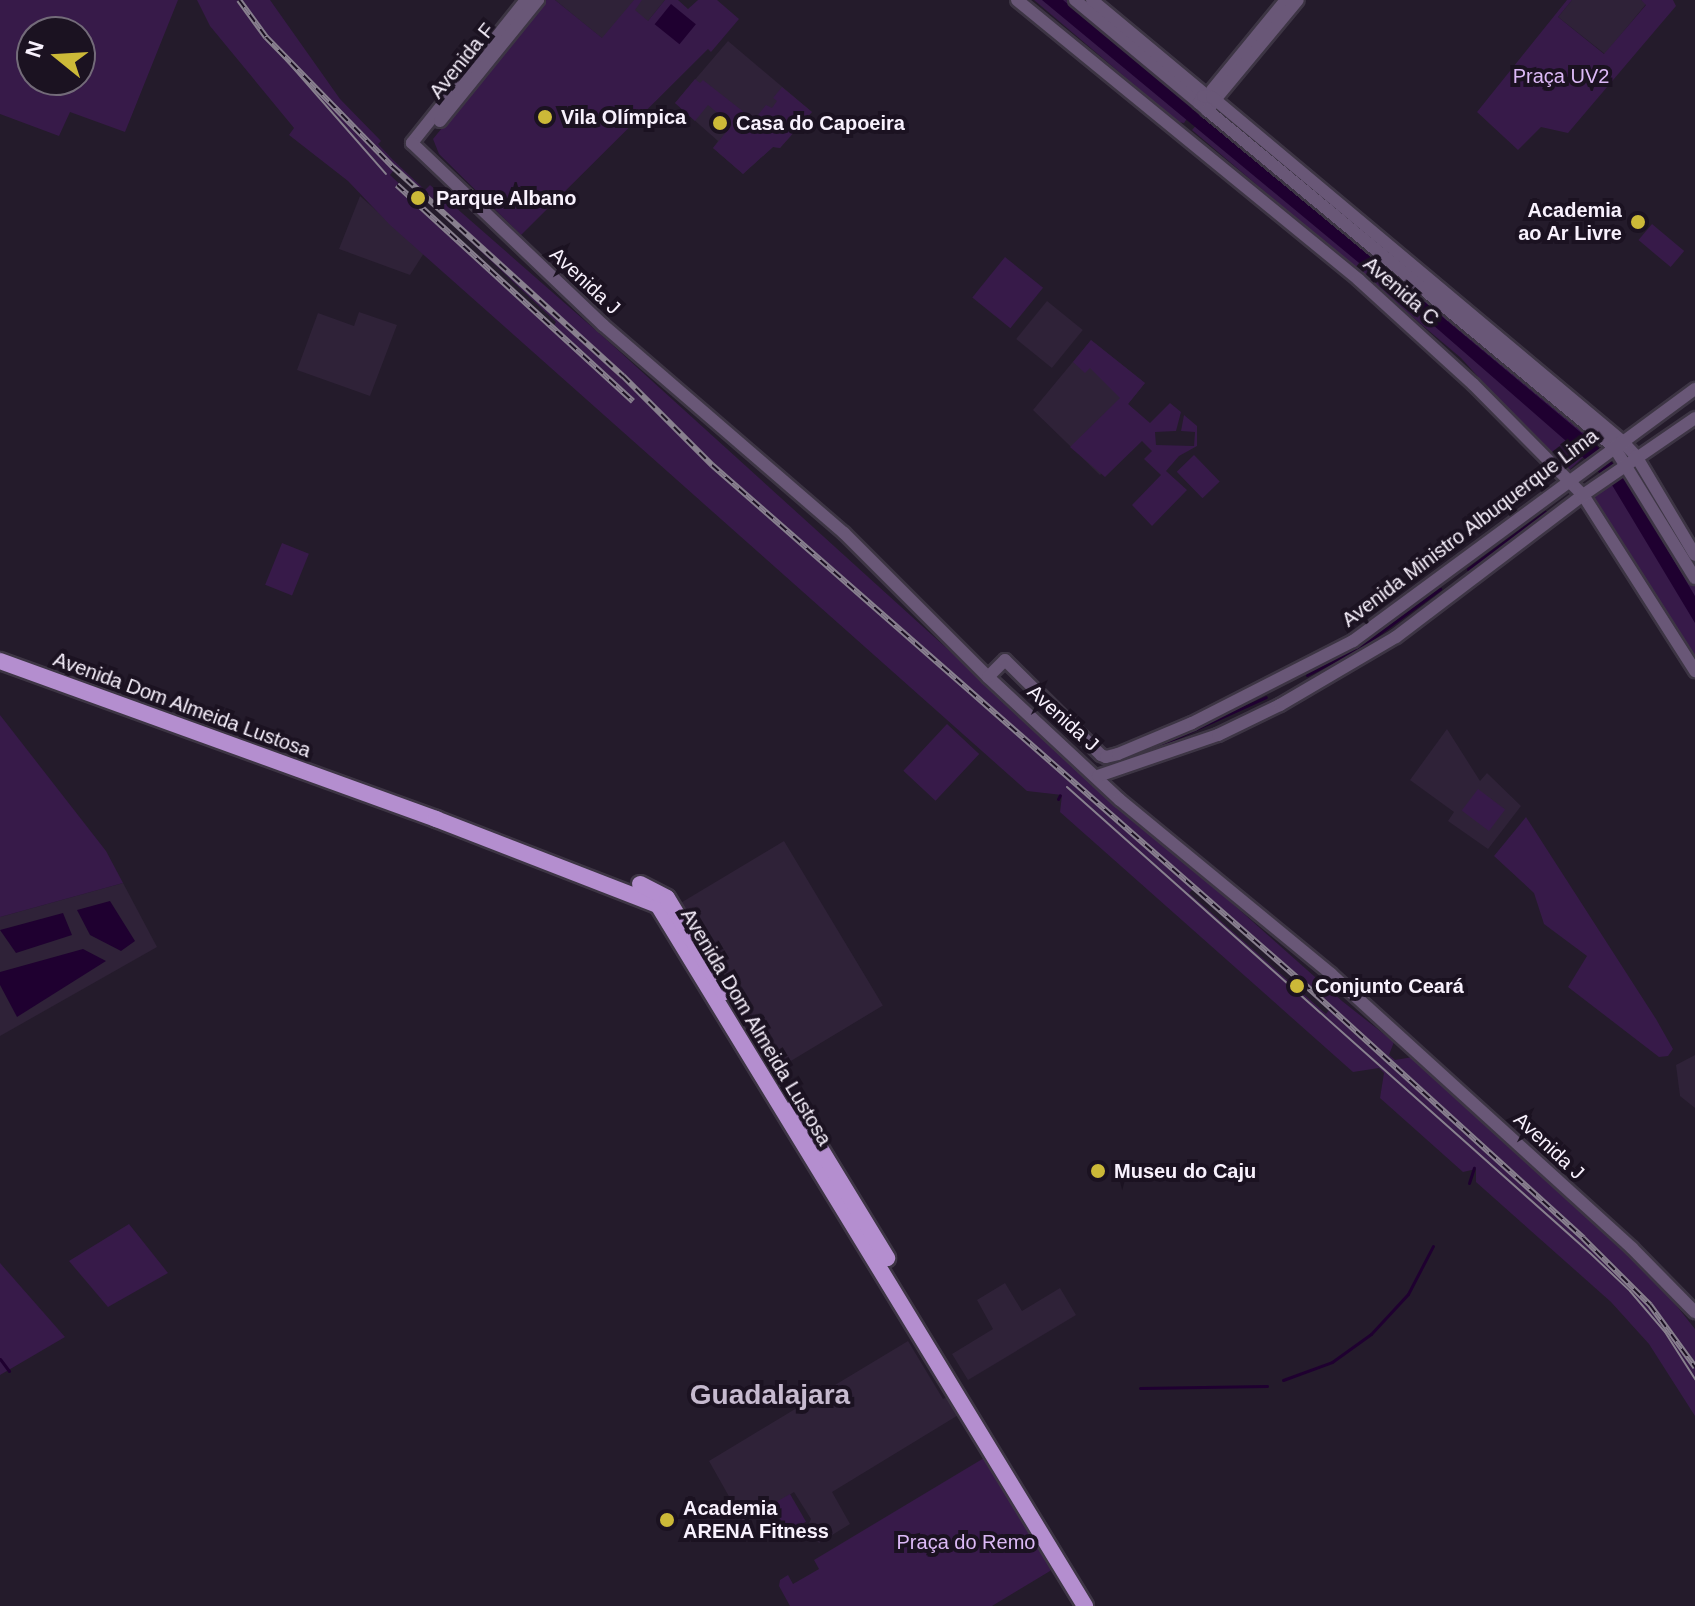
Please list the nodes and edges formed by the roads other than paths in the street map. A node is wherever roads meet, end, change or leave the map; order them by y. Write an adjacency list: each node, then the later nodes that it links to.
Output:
1 (526, 0): 8 (street, Avenida F)
2 (538, 0): 8 (street, Avenida F)
3 (1017, 0): 15 (street, Avenida C)
4 (1075, 0): 9 (street, Avenida C)
5 (1092, 0): 9 (street, Avenida C)
6 (1286, 0): 9 (street)
7 (1298, 0): 9 (street)
8 (502, 36): 10 (street, Avenida F)
9 (1208, 101): 13 (street, Avenida C)
10 (414, 145): 25 (street, Avenida J)
11 (1695, 389): 13 (street, Avenida Ministro Albuquerque Lima)
12 (1695, 418): 14 (street, Avenida Ministro Albuquerque Lima)
13 (1618, 444): 14 (street, Avenida C); 15 (street, Avenida Ministro Albuquerque Lima)
14 (1627, 463): 16 (street, Avenida Ministro Albuquerque Lima); 17 (street, Avenida C); 19 (street, Avenida C)
15 (1568, 483): 16 (street, Avenida C); 18 (street, Avenida Ministro Albuquerque Lima)
16 (1583, 495): 20 (street, Avenida Ministro Albuquerque Lima); 24 (street, Avenida C)
17 (1695, 555)
18 (1447, 573): 20 (street); 25 (street, Avenida Ministro Albuquerque Lima)
19 (1695, 578)
20 (1458, 592): 26 (street, Avenida Ministro Albuquerque Lima)
21 (0, 650): 23 (main road, Avenida Dom Almeida Lustosa)
22 (0, 661): 23 (main road, Avenida Dom Almeida Lustosa)
23 (28, 665): 27 (main road, Avenida Dom Almeida Lustosa)
24 (1695, 671)
25 (988, 677): 26 (street, Avenida J)
26 (1098, 776): 28 (street, Avenida J)
27 (789, 1109): 29 (main road, Avenida Dom Almeida Lustosa); 30 (main road, Avenida Dom Almeida Lustosa)
28 (1695, 1312)
29 (999, 1445)
30 (1085, 1606)

